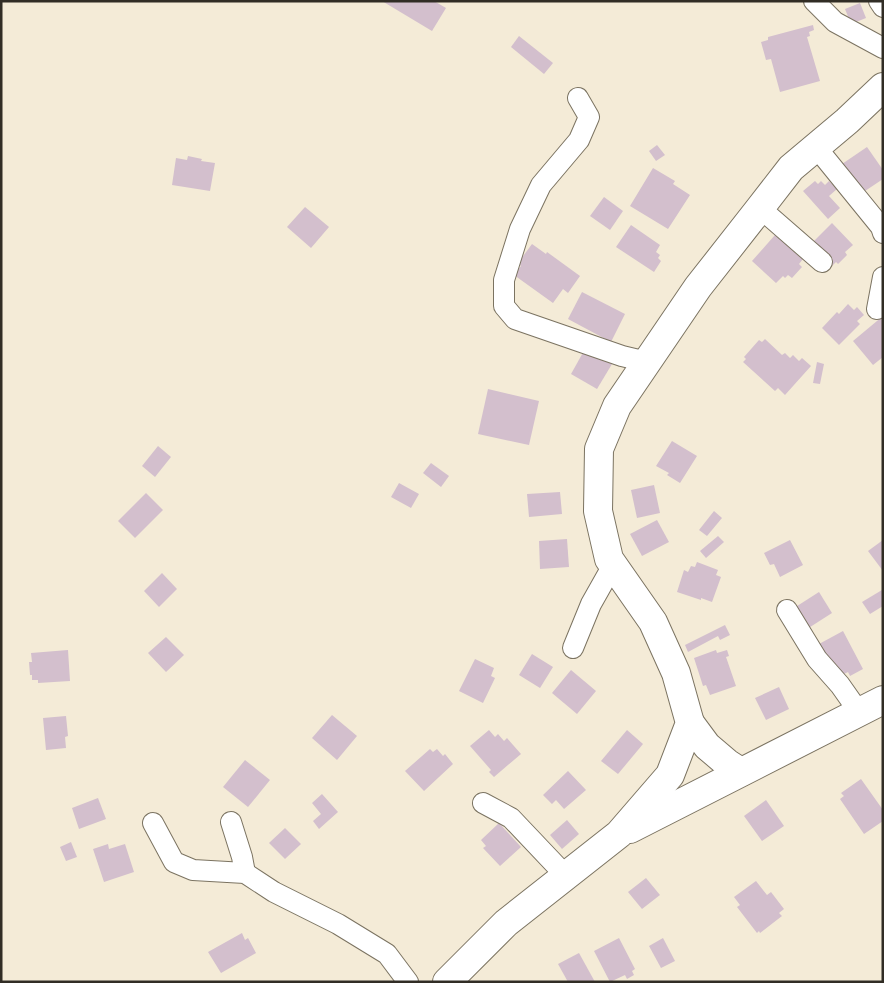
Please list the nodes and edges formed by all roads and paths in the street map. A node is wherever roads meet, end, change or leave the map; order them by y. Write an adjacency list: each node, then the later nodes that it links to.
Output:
1 (814, 1): 4 (street)
2 (879, 1): 3 (street)
3 (883, 7)
4 (883, 48)
5 (881, 92): 7 (street)
6 (578, 98): 13 (street)
7 (816, 146): 8 (street); 9 (street)
8 (760, 208): 10 (street); 13 (street)
9 (883, 234)
10 (822, 262)
11 (883, 277): 12 (street)
12 (876, 309)
13 (647, 362): 14 (street)
14 (614, 565): 16 (street); 19 (street)
15 (786, 610): 18 (street)
16 (573, 648)
17 (883, 700): 18 (street)
18 (859, 712): 20 (street)
19 (690, 723): 20 (street); 24 (street)
20 (742, 772): 24 (street)
21 (483, 803): 26 (street)
22 (231, 822): 25 (street)
23 (153, 823): 25 (street)
24 (619, 834): 26 (street)
25 (245, 874): 27 (street)
26 (566, 876): 28 (street)
27 (408, 982)
28 (447, 982)

